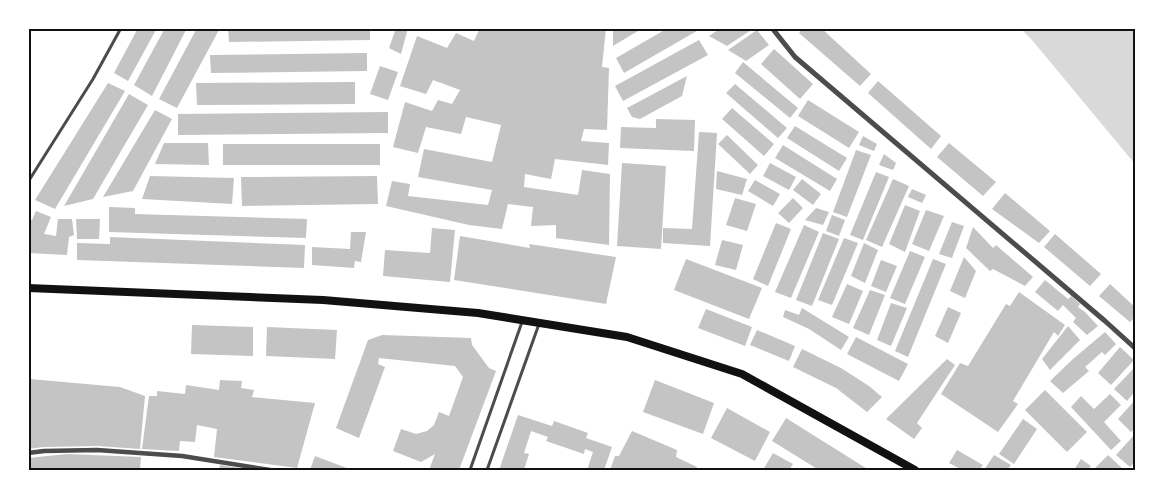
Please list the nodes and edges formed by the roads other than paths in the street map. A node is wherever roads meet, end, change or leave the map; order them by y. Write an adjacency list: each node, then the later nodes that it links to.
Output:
1 (121, 28): 3 (lane)
2 (772, 28): 7 (street)
3 (28, 182)
4 (28, 288): 5 (main road)
5 (522, 320): 6 (main road); 10 (lane)
6 (539, 322): 11 (lane); 12 (main road)
7 (1136, 349)
8 (28, 453): 9 (street)
9 (270, 471)
10 (470, 471)
11 (487, 471)
12 (915, 471)

